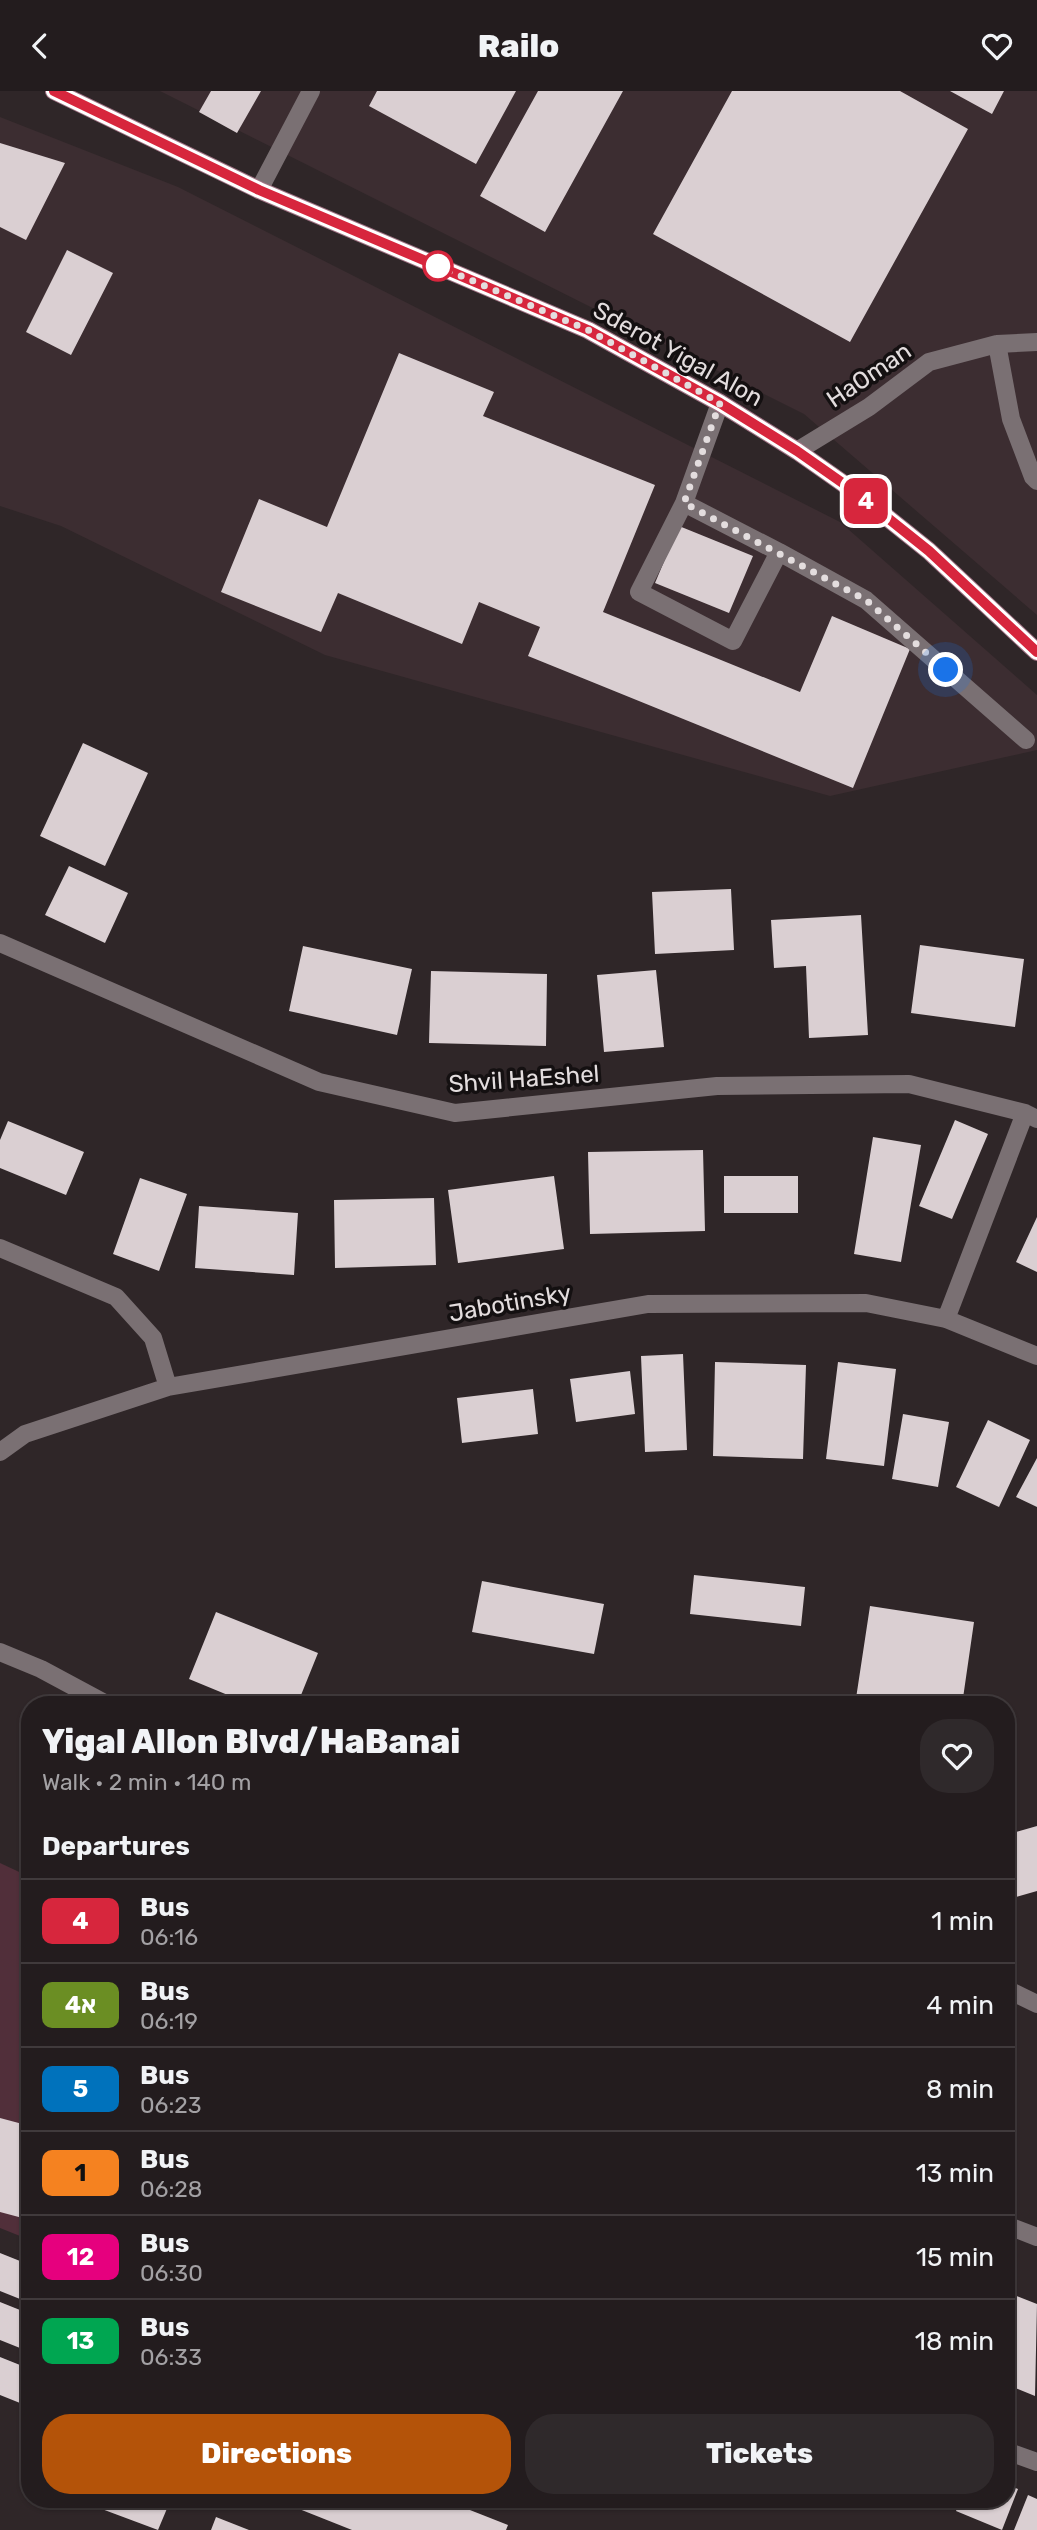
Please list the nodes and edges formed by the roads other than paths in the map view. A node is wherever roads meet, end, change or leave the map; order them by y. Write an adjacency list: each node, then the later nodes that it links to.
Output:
1 (54, 91): 3 (main road, Sderot Yigal Alon)
2 (311, 91): 3 (street)
3 (259, 190): 6 (main road, Sderot Yigal Alon)
4 (1037, 342): 5 (street, HaOman)
5 (997, 344): 7 (street, HaOman); 8 (street)
6 (720, 403): 7 (main road, Sderot Yigal Alon); 9 (street)
7 (797, 451): 11 (main road, Sderot Yigal Alon)
8 (1037, 481)
9 (684, 503): 10 (street); 10 (street)
10 (779, 552): 12 (street)
11 (1037, 652)
12 (1026, 740)
13 (0, 943): 14 (street, Shvil HaEshel)
14 (1031, 1116): 16 (street)
15 (0, 1248): 18 (street)
16 (946, 1319): 17 (street, Jabotinsky); 18 (street, Jabotinsky)
17 (1037, 1356)
18 (168, 1387): 19 (street, Jabotinsky)
19 (0, 1452)
20 (0, 1652): 21 (street)
21 (91, 1696)
22 (1015, 1993): 23 (street)
23 (1037, 2004)
24 (1015, 2229): 25 (street)
25 (1037, 2238)
26 (1015, 2454): 27 (street)
27 (1037, 2462)

